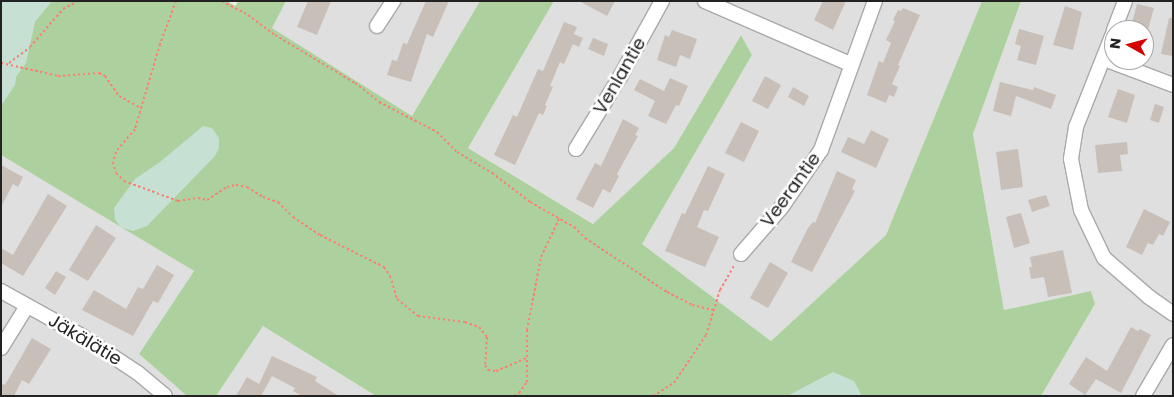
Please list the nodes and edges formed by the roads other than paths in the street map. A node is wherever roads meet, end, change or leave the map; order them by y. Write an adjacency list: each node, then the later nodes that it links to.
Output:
1 (393, 1): 7 (street)
2 (662, 1): 12 (street, Venlantie)
3 (704, 1): 9 (street)
4 (875, 1): 9 (street, Veerantie)
5 (1124, 1): 6 (street)
6 (1118, 20)
7 (377, 26)
8 (1104, 59): 16 (street)
9 (850, 64): 13 (street, Veerantie)
10 (1133, 70): 11 (street)
11 (1173, 85)
12 (576, 149)
13 (741, 254)
14 (1, 291): 15 (street, Jäkälätie)
15 (27, 306): 18 (street); 19 (street, Jäkälätie)
16 (1173, 314)
17 (1173, 345): 20 (street)
18 (1, 348)
19 (165, 396)
20 (1142, 396)

